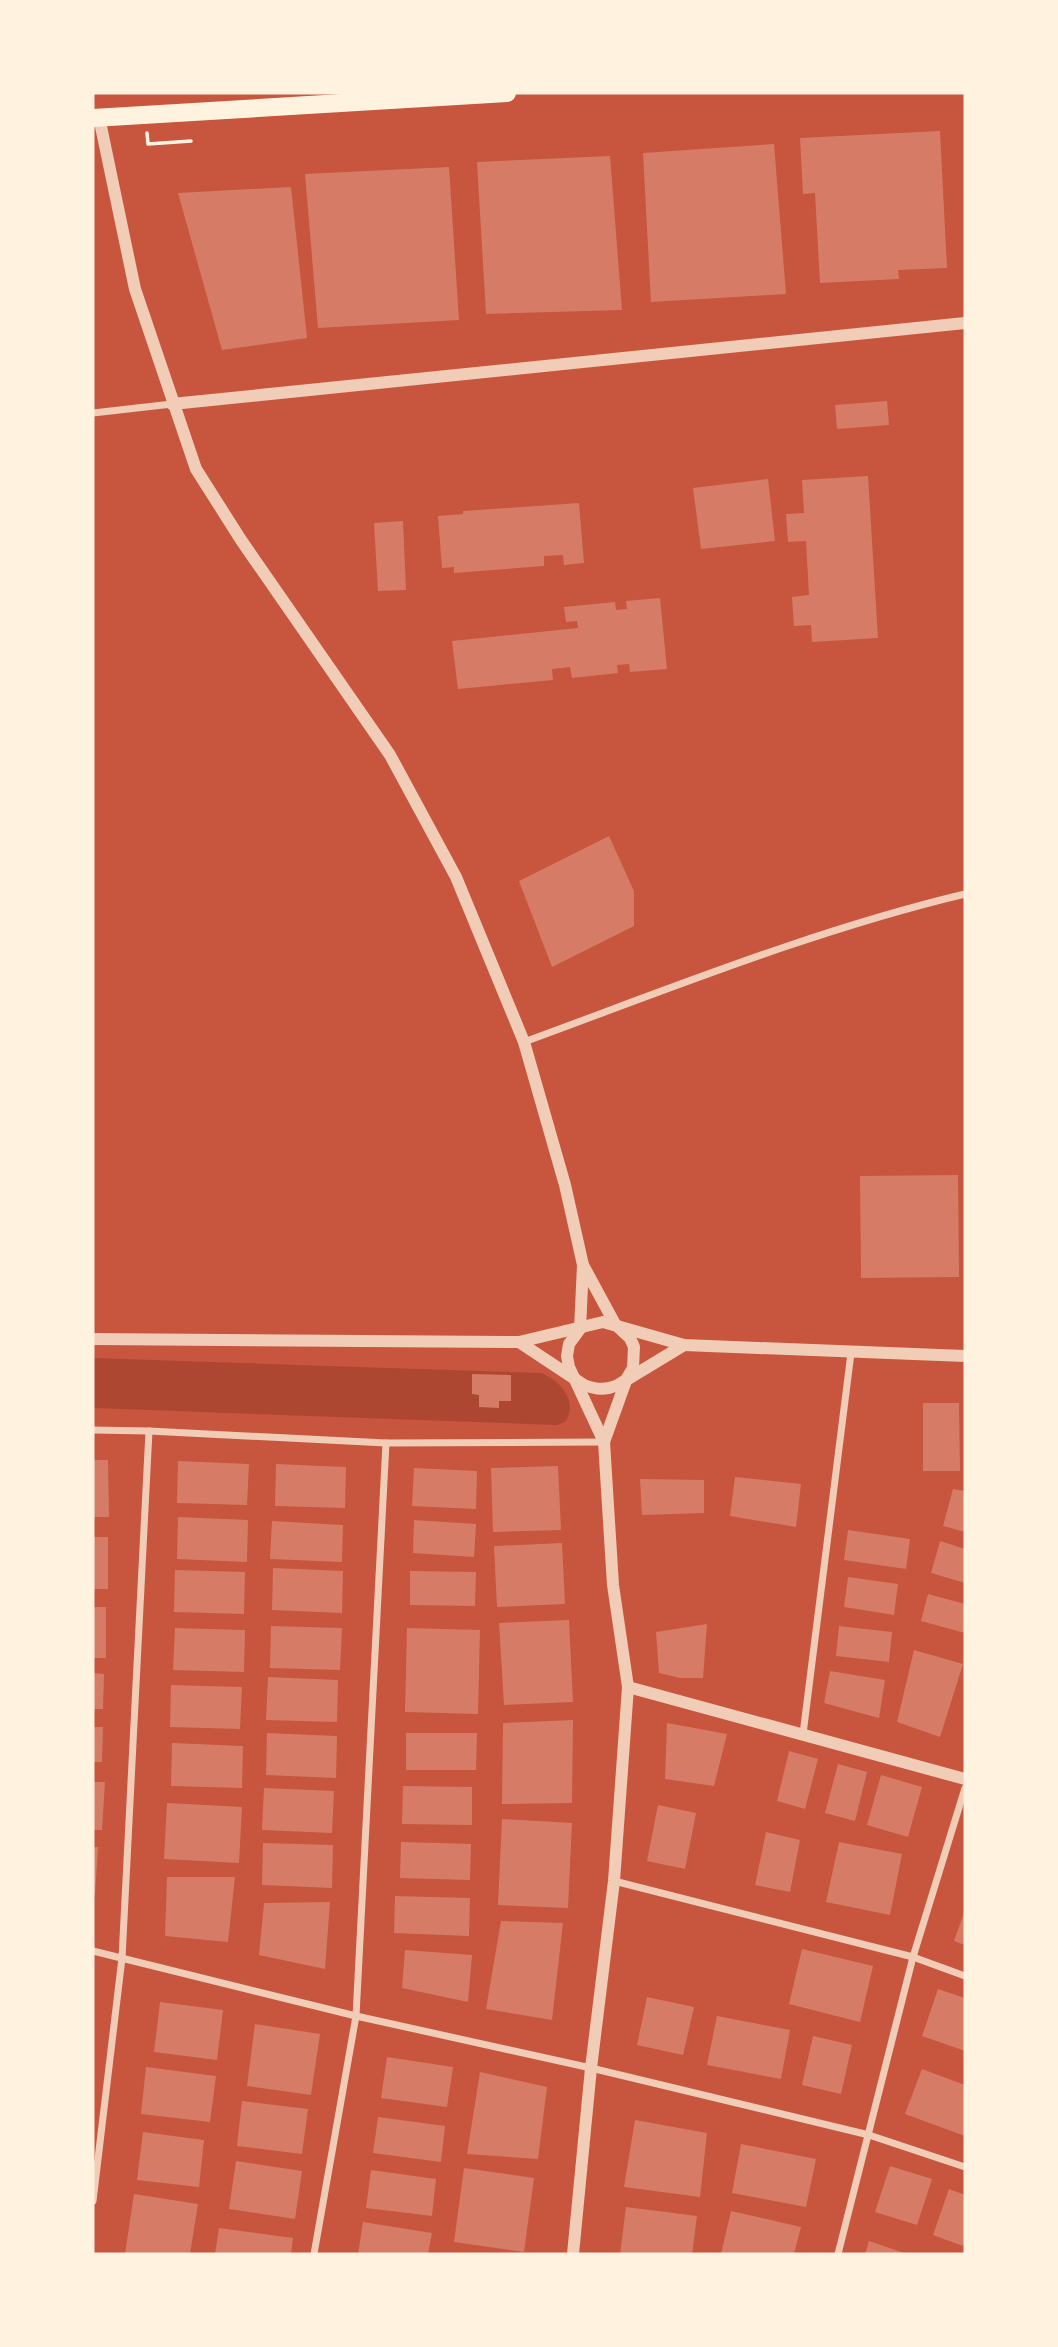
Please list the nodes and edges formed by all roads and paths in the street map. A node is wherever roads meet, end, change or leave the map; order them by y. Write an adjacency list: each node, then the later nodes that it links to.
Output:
1 (507, 93): 2 (main road)
2 (96, 117): 6 (street)
3 (191, 141): 4 (path)
4 (148, 144)
5 (965, 323): 6 (street)
6 (173, 404): 7 (street); 9 (street)
7 (93, 412)
8 (965, 894): 9 (street)
9 (524, 1042): 10 (street)
10 (583, 1265): 11 (street); 12 (street)
11 (615, 1324): 12 (street); 15 (street); 19 (street)
12 (580, 1329): 14 (street); 18 (street)
13 (93, 1339): 14 (street)
14 (519, 1342): 18 (street)
15 (684, 1345): 16 (street); 19 (street)
16 (851, 1353): 17 (street); 25 (street)
17 (965, 1356)
18 (575, 1378): 19 (street); 22 (street)
19 (627, 1378): 22 (street)
20 (93, 1430): 21 (street)
21 (149, 1431): 23 (street); 31 (street)
22 (604, 1442): 23 (street); 24 (street)
23 (386, 1443): 33 (street)
24 (628, 1687): 25 (street); 28 (street)
25 (803, 1734): 26 (street)
26 (965, 1779)
27 (965, 1788): 30 (street)
28 (614, 1881): 30 (street); 34 (street)
29 (93, 1951): 31 (street)
30 (913, 1957): 32 (street); 35 (street)
31 (122, 1958): 33 (street); 37 (street)
32 (965, 1976)
33 (356, 2016): 34 (street); 38 (street)
34 (591, 2068): 35 (street); 39 (street)
35 (869, 2135): 36 (street); 40 (street)
36 (965, 2167)
37 (93, 2201)
38 (314, 2254)
39 (572, 2254)
40 (838, 2254)

